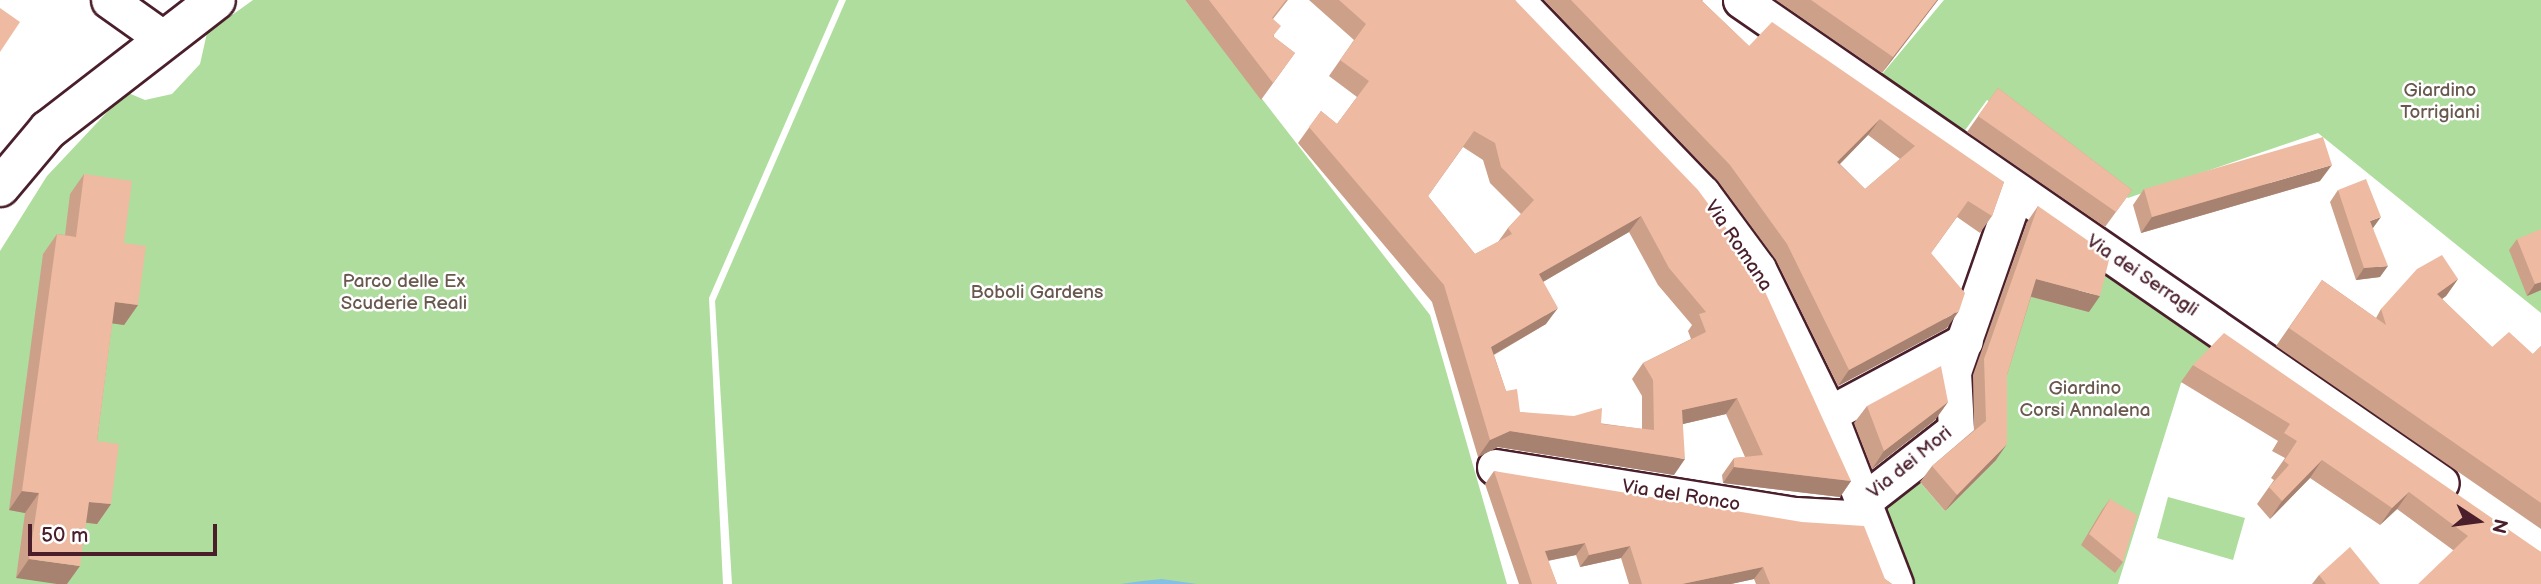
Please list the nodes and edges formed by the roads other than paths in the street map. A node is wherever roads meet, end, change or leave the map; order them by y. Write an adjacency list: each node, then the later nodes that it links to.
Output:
1 (109, 0): 5 (street)
2 (216, 0): 5 (main road)
3 (1516, 0): 9 (street, Via Romana)
4 (1741, 0): 7 (street, Via dei Serragli)
5 (161, 37): 6 (main road)
6 (0, 187)
7 (2016, 191): 8 (street); 11 (street, Via dei Serragli)
8 (1965, 341): 9 (street); 12 (street, Via dei Mori)
9 (1839, 409): 12 (street, Via Romana)
10 (1495, 467): 12 (street, Via del Ronco)
11 (2465, 500)
12 (1864, 511): 13 (street, Via Romana)
13 (1895, 584)

